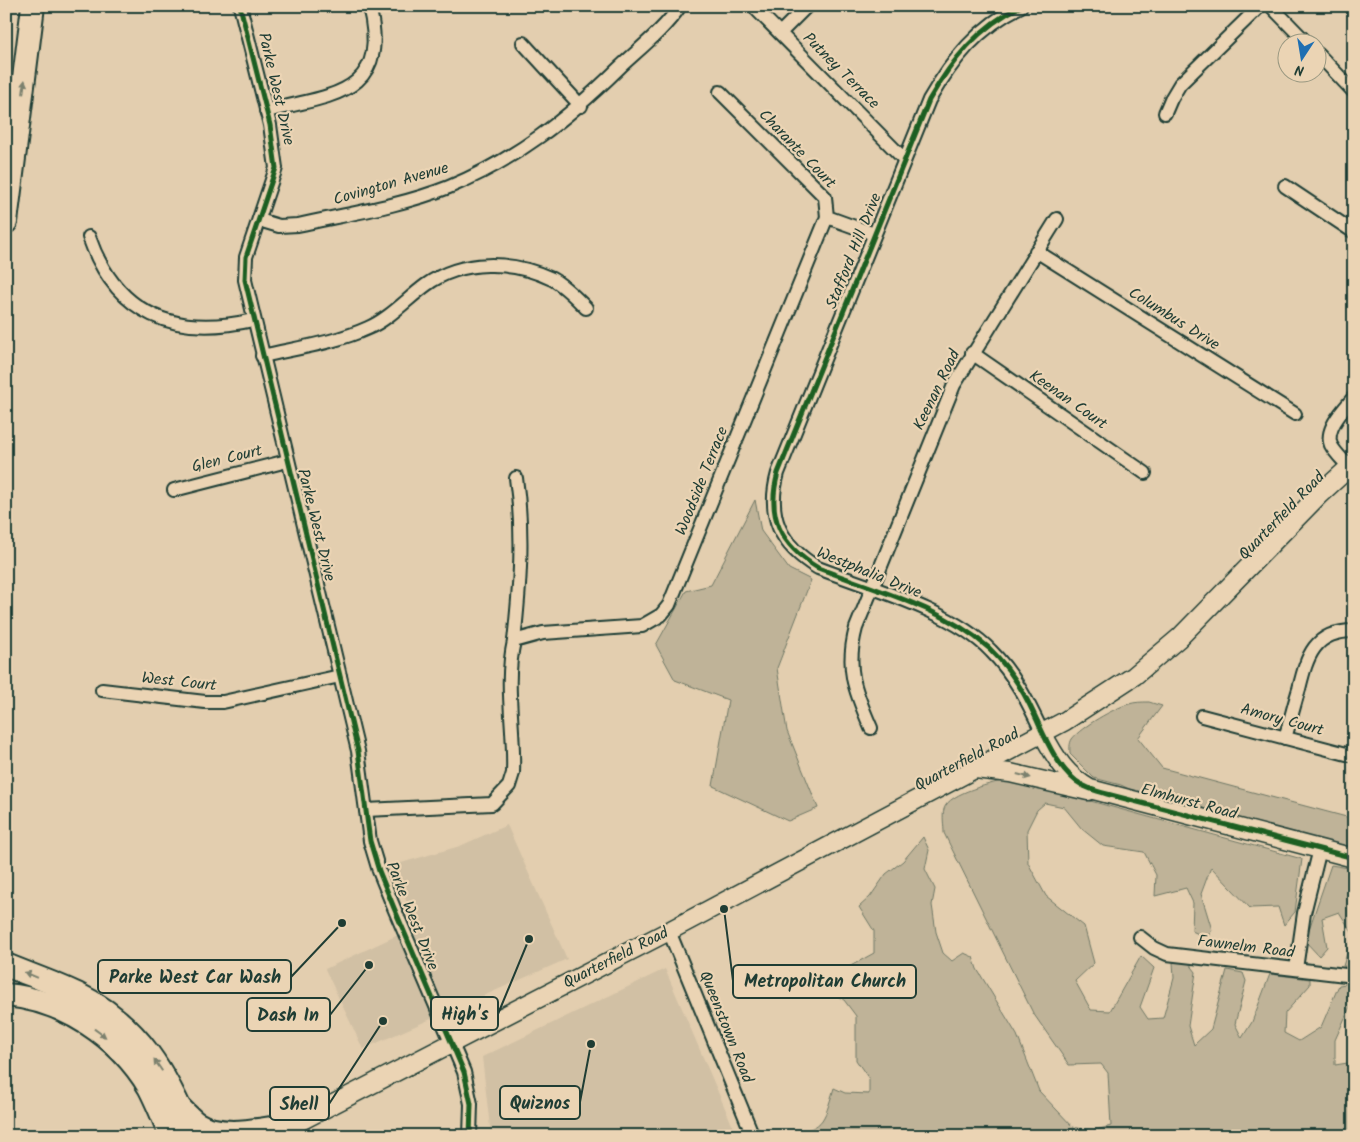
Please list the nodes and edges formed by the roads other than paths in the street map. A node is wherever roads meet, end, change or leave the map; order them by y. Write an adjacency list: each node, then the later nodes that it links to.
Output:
1 (33, 6): 24 (highway, one-way to 1)
2 (240, 6): 17 (street, Parke West Drive)
3 (369, 6): 17 (street)
4 (680, 6): 16 (street, Covington Avenue)
5 (753, 6): 11 (street, Putney Terrace)
6 (807, 6): 11 (street)
7 (1021, 6): 19 (street, Stafford Hill Drive)
8 (1260, 6): 18 (street)
9 (1271, 6): 10 (street)
10 (1296, 32)
11 (780, 33): 19 (street, Putney Terrace)
12 (523, 43): 16 (street)
13 (1328, 65): 15 (street)
14 (720, 92): 21 (street, Charante Court)
15 (1354, 92)
16 (581, 106): 23 (street, Covington Avenue)
17 (266, 111): 23 (street, Parke West Drive)
18 (1165, 114)
19 (904, 159): 26 (street, Stafford Hill Drive)
20 (1285, 186): 25 (street)
21 (827, 217): 26 (street, Charante Court); 43 (street, Woodside Terrace)
22 (1057, 219): 28 (street, Keenan Road)
23 (259, 220): 30 (street, Parke West Drive)
24 (6, 222)
25 (1354, 232)
26 (874, 234): 40 (street, Stafford Hill Drive)
27 (89, 237): 30 (street)
28 (1036, 251): 31 (street, Keenan Road); 34 (street, Columbus Drive)
29 (586, 308): 32 (street)
30 (253, 320): 32 (street, Parke West Drive)
31 (972, 353): 37 (street, Keenan Court); 41 (street, Keenan Road)
32 (262, 356): 35 (street, Parke West Drive)
33 (1354, 397): 36 (street)
34 (1295, 414)
35 (287, 461): 39 (street, Glen Court); 44 (street, Parke West Drive)
36 (1351, 465): 48 (main road, Quarterfield Road)
37 (1145, 473)
38 (516, 478): 43 (street)
39 (174, 490)
40 (784, 539): 41 (street, Westphalia Drive)
41 (871, 588): 47 (street, Keenan Road); 48 (street, Westphalia Drive)
42 (1354, 631): 49 (street)
43 (514, 641): 53 (street)
44 (340, 676): 45 (street, West Court); 53 (street, Parke West Drive)
45 (102, 690)
46 (1202, 716): 49 (street, Amory Court)
47 (871, 728)
48 (1043, 734): 51 (main road, Quarterfield Road); 52 (main road, Elmhurst Road)
49 (1286, 738): 50 (street, Amory Court)
50 (1354, 756)
51 (975, 769): 52 (main road, one-way to 52); 56 (main road, Quarterfield Road)
52 (1107, 794): 54 (main road, Elmhurst Road)
53 (366, 810): 62 (street, Parke West Drive)
54 (1320, 849): 55 (main road, Elmhurst Road); 59 (street)
55 (1354, 858)
56 (669, 931): 62 (main road, Quarterfield Road); 71 (street, Queenstown Road)
57 (1140, 937): 59 (street, Fawnelm Road)
58 (6, 965): 64 (highway, one-way to 58)
59 (1296, 969): 60 (street, Fawnelm Road)
60 (1354, 976)
61 (6, 995): 63 (highway, one-way to 63)
62 (451, 1044): 65 (main road, Quarterfield Road); 70 (street, Parke West Drive)
63 (148, 1087): 66 (highway); 67 (highway)
64 (180, 1109): 65 (highway); 68 (highway)
65 (294, 1125): 69 (main road, Quarterfield Road)
66 (156, 1136)
67 (170, 1136)
68 (192, 1136)
69 (272, 1136)
70 (470, 1136)
71 (753, 1136)

